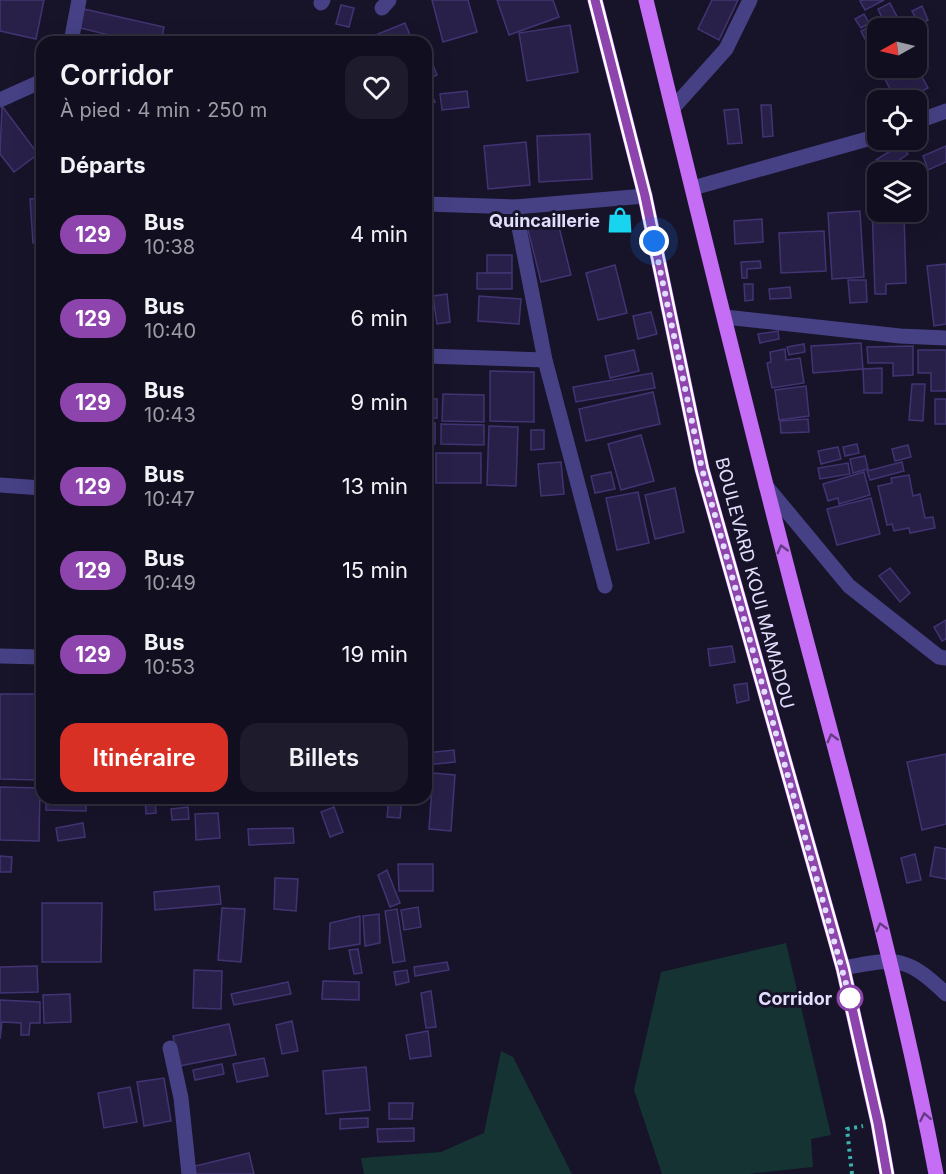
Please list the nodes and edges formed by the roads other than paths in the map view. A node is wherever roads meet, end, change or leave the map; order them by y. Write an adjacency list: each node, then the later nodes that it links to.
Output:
1 (79, 0): 5 (street)
2 (595, 0): 13 (main road, BOULEVARD KOUI MAMADOU)
3 (646, 0): 8 (main road, BOULEVARD KOUI MAMADOU)
4 (750, 0): 8 (street)
5 (72, 36)
6 (36, 84): 7 (street)
7 (0, 100)
8 (673, 108): 12 (main road, BOULEVARD KOUI MAMADOU)
9 (946, 111): 10 (street)
10 (927, 118)
11 (867, 139): 12 (street)
12 (693, 188): 16 (main road, BOULEVARD KOUI MAMADOU)
13 (645, 196): 15 (street); 28 (main road, BOULEVARD KOUI MAMADOU)
14 (432, 204): 15 (street)
15 (516, 207): 19 (street)
16 (725, 317): 17 (street); 21 (main road, BOULEVARD KOUI MAMADOU)
17 (946, 338)
18 (432, 356): 19 (street)
19 (545, 360): 23 (street)
20 (0, 485): 22 (street)
21 (766, 486): 26 (street); 27 (main road, BOULEVARD KOUI MAMADOU, one-way to 21)
22 (36, 488)
23 (605, 586)
24 (0, 656): 25 (street)
25 (36, 657)
26 (946, 658)
27 (890, 959): 28 (street); 29 (street); 33 (main road, BOULEVARD KOUI MAMADOU, one-way to 27)
28 (843, 968): 32 (main road, BOULEVARD KOUI MAMADOU)
29 (946, 994)
30 (170, 1048): 31 (street)
31 (189, 1174)
32 (887, 1174)
33 (936, 1174)

